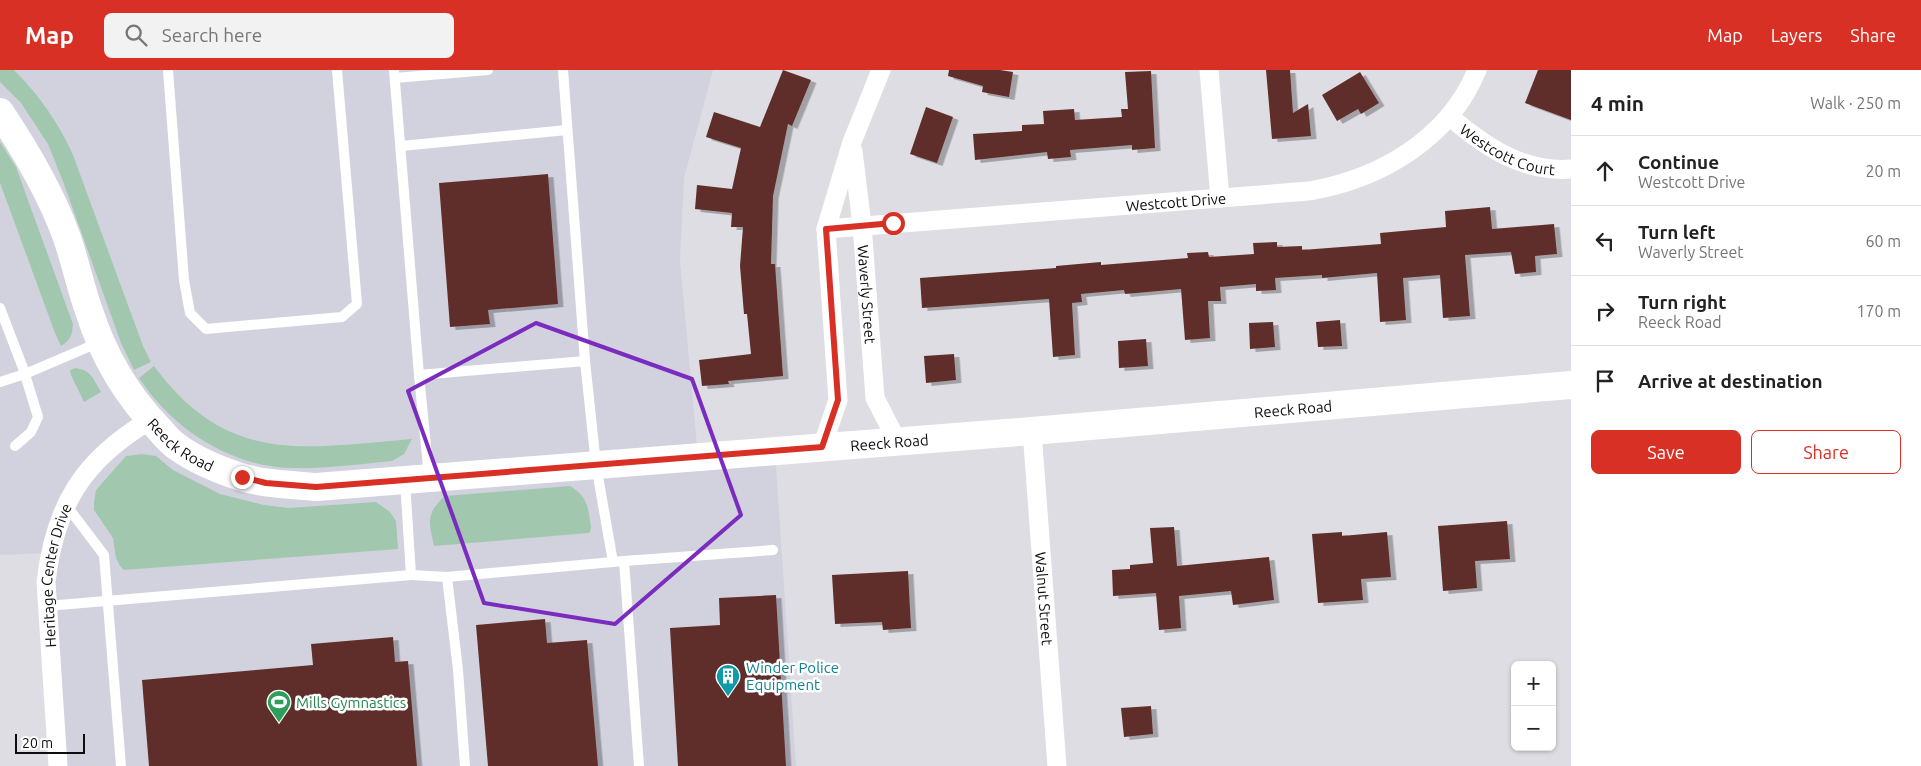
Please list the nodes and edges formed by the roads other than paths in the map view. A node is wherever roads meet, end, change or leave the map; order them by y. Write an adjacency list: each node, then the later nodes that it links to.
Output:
1 (168, 70): 2 (lane)
2 (337, 70)
3 (488, 70): 8 (lane)
4 (563, 70): 11 (lane)
5 (881, 70): 12 (street, Waverly Street)
6 (1209, 70): 15 (street)
7 (1478, 70): 10 (street, Westcott Drive)
8 (395, 74): 13 (lane)
9 (0, 112): 19 (street, Reeck Road)
10 (1449, 116): 14 (street, Westcott Court); 15 (street, Westcott Drive)
11 (567, 130): 13 (lane); 20 (lane)
12 (852, 142): 16 (street, Waverly Street); 17 (street, Waverly Street)
13 (401, 146): 22 (lane)
14 (1571, 169)
15 (1220, 198): 16 (street, Westcott Drive)
16 (862, 225): 17 (street, Westcott Drive); 27 (street, Waverly Street)
17 (826, 229): 29 (street, Waverly Street)
18 (0, 308): 21 (lane)
19 (101, 342): 21 (lane); 25 (street, Reeck Road)
20 (585, 360): 22 (lane); 30 (lane)
21 (25, 374): 23 (lane); 28 (lane)
22 (419, 375): 31 (lane)
23 (0, 382)
24 (1571, 386): 26 (street, Reeck Road)
25 (150, 420): 31 (street, Reeck Road); 32 (street, Heritage Center Drive)
26 (1032, 431): 27 (street, Reeck Road); 44 (street, Walnut Street)
27 (897, 441): 29 (street, Reeck Road)
28 (15, 446)
29 (822, 447): 30 (street, Reeck Road)
30 (596, 465): 31 (street, Reeck Road); 35 (lane)
31 (417, 479): 36 (lane)
32 (66, 505): 38 (lane); 39 (street, Heritage Center Drive)
33 (773, 550): 34 (lane)
34 (624, 561): 35 (lane); 43 (lane)
35 (613, 562): 37 (lane)
36 (411, 574): 37 (lane); 38 (lane)
37 (446, 577): 42 (lane)
38 (107, 600): 39 (lane); 41 (lane)
39 (47, 606): 40 (street, Heritage Center Drive)
40 (58, 766)
41 (121, 766)
42 (465, 766)
43 (639, 766)
44 (1056, 766)

